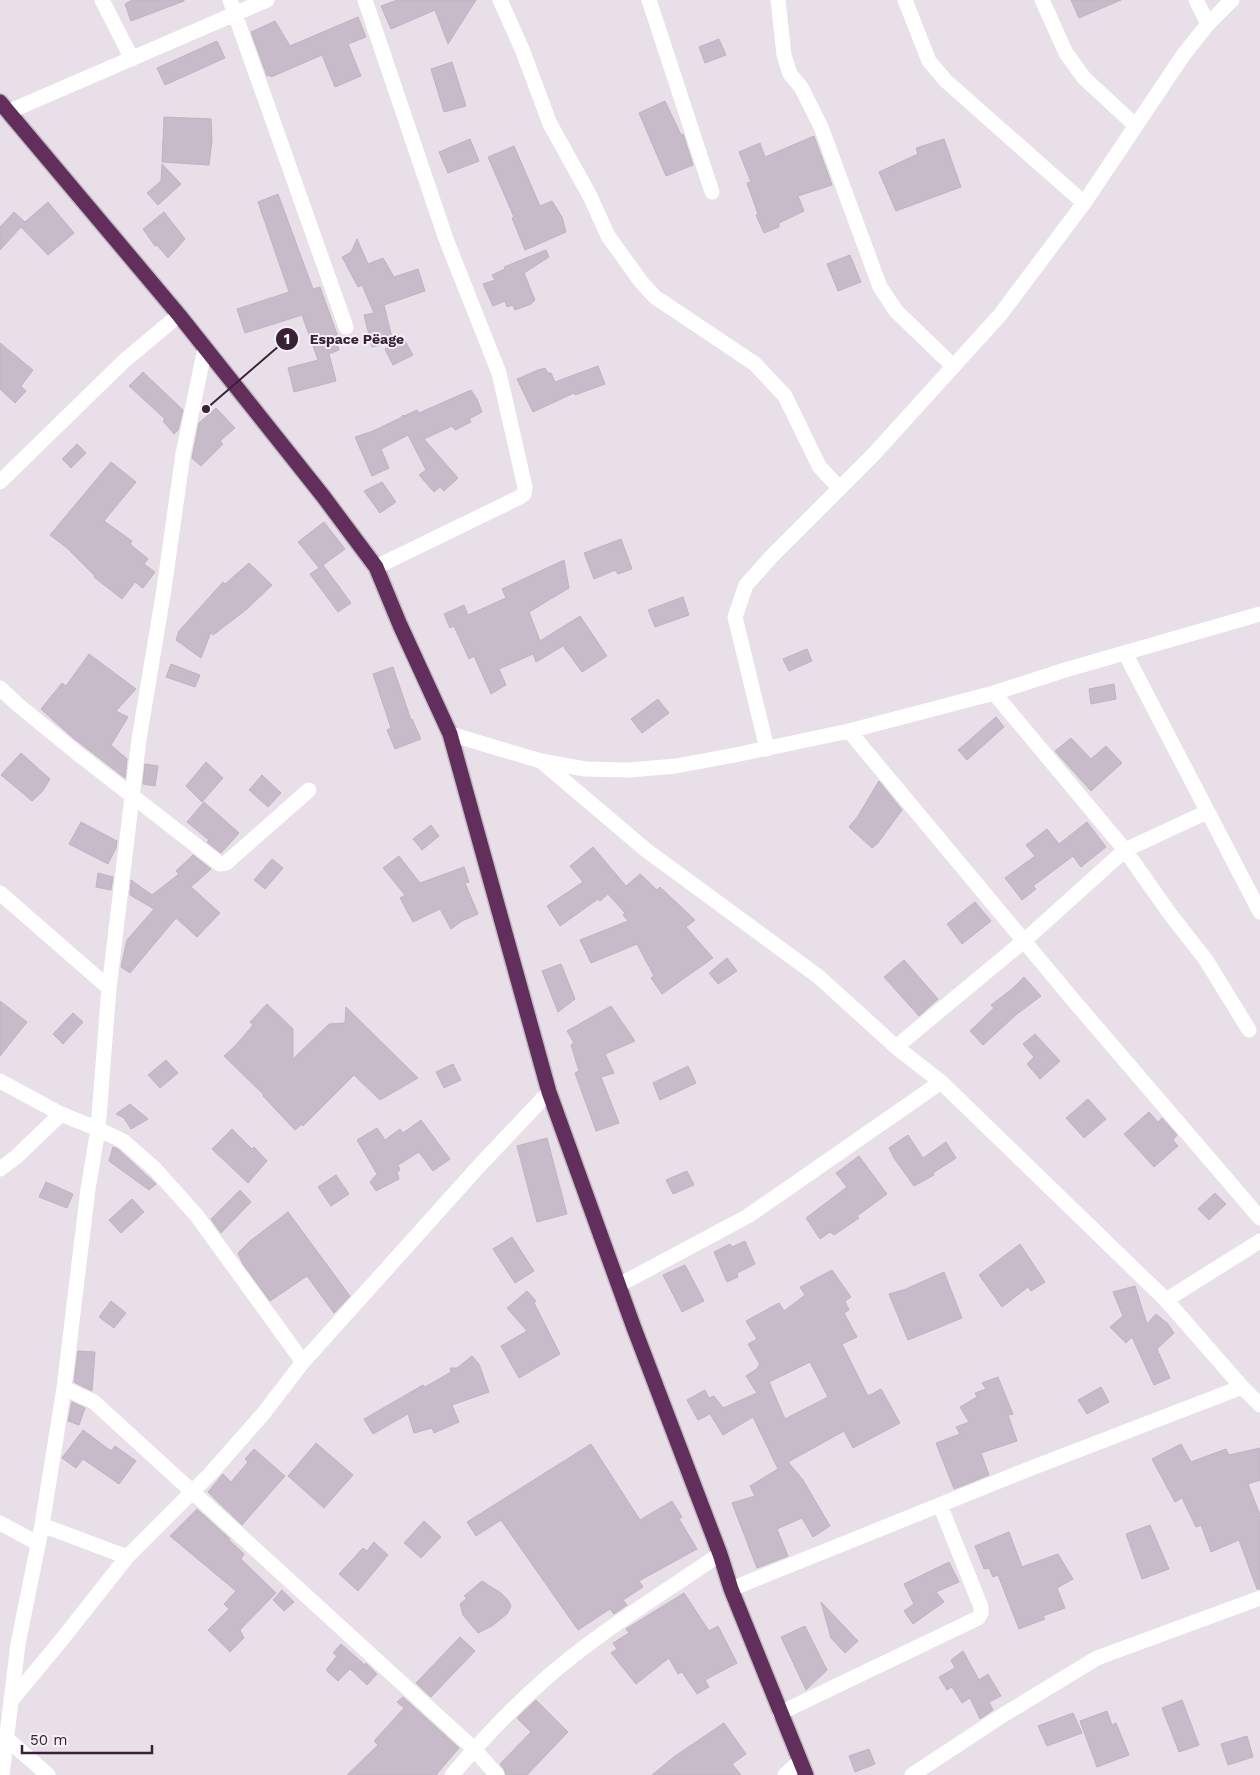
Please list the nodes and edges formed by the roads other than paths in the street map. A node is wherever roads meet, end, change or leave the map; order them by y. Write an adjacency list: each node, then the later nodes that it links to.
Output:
1 (102, 0): 13 (street)
2 (267, 0): 11 (street)
3 (365, 0): 24 (street)
4 (500, 0): 23 (street)
5 (650, 0): 16 (street)
6 (778, 0): 21 (street)
7 (905, 0): 17 (street)
8 (1042, 0): 15 (street)
9 (1196, 0): 12 (street)
10 (1232, 0): 12 (street)
11 (232, 7): 13 (street); 19 (street)
12 (1208, 24): 15 (street)
13 (132, 59): 14 (street)
14 (4, 107): 18 (highway)
15 (1136, 126): 17 (street)
16 (712, 192)
17 (1084, 203): 21 (street)
18 (179, 315): 20 (highway); 22 (street)
19 (346, 327)
20 (205, 348): 24 (highway); 34 (street)
21 (953, 366): 23 (street)
22 (2, 476)
23 (839, 488): 31 (street)
24 (376, 567): 30 (highway)
25 (1260, 614): 26 (street)
26 (1125, 653): 28 (street); 35 (street)
27 (0, 688): 34 (street)
28 (994, 693): 29 (street); 36 (street)
29 (849, 731): 31 (street); 39 (street)
30 (450, 734): 32 (street); 45 (highway)
31 (767, 749): 32 (street)
32 (541, 761): 42 (street)
33 (309, 790): 34 (street)
34 (133, 795): 40 (street)
35 (1207, 812): 36 (street); 38 (street)
36 (1125, 850): 39 (street); 41 (street)
37 (0, 893): 40 (street)
38 (1260, 912)
39 (1025, 940): 42 (street); 49 (street)
40 (109, 988): 47 (street)
41 (1250, 1030)
42 (896, 1048): 44 (street)
43 (0, 1080): 46 (street)
44 (941, 1082): 51 (street); 52 (street)
45 (549, 1092): 51 (highway); 53 (street)
46 (61, 1114): 47 (street); 48 (street)
47 (98, 1129): 53 (street); 55 (street)
48 (0, 1169)
49 (1260, 1218)
50 (1260, 1241): 52 (street)
51 (619, 1285): 62 (highway)
52 (1166, 1300): 54 (street)
53 (303, 1362): 57 (street)
54 (1242, 1387): 56 (street); 58 (street)
55 (64, 1388): 57 (street); 60 (street)
56 (1260, 1406)
57 (193, 1492): 63 (street); 69 (street)
58 (940, 1505): 64 (street); 67 (street)
59 (0, 1523): 61 (street)
60 (42, 1525): 61 (street); 63 (street)
61 (38, 1543): 66 (street)
62 (720, 1554): 64 (highway); 69 (street)
63 (127, 1557): 66 (street)
64 (731, 1590): 67 (highway)
65 (1260, 1598): 76 (street)
66 (11, 1701): 68 (street)
67 (780, 1713): 70 (highway)
68 (6, 1738): 71 (street); 72 (street)
69 (474, 1749): 73 (street); 74 (street)
70 (803, 1768): 75 (street)
71 (2, 1775)
72 (48, 1775)
73 (452, 1775)
74 (497, 1775)
75 (784, 1775)
76 (912, 1775)

